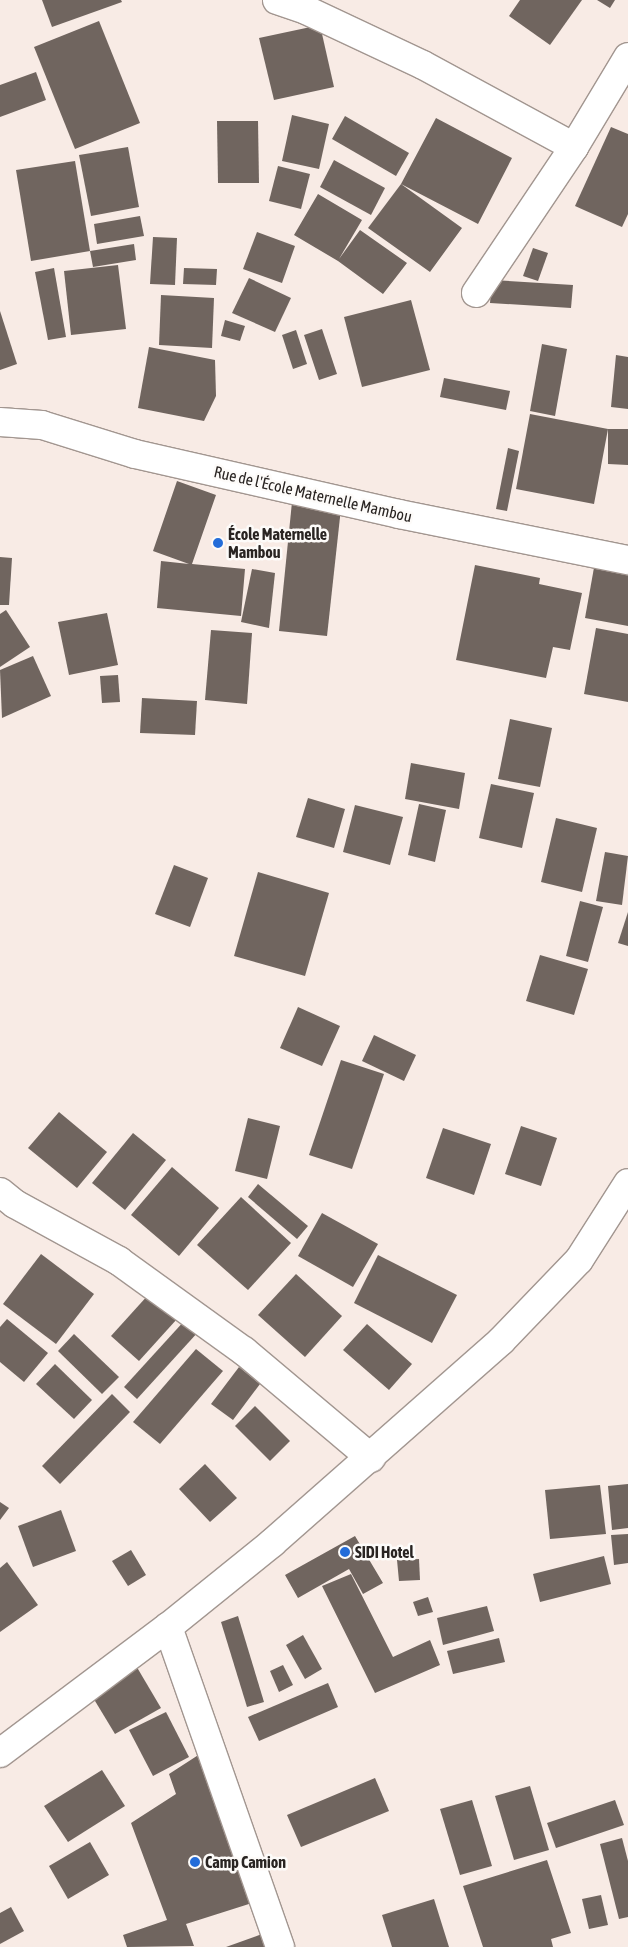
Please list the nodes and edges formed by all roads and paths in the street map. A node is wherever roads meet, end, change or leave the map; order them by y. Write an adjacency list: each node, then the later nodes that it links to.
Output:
1 (277, 0): 3 (street)
2 (628, 57): 3 (street)
3 (574, 147): 4 (street)
4 (476, 293)
5 (0, 422): 6 (street, Rue de l'École Maternelle Mambou)
6 (628, 560)
7 (628, 1183): 9 (street)
8 (0, 1192): 9 (street)
9 (371, 1458): 10 (street)
10 (168, 1627): 11 (street); 12 (street)
11 (0, 1753)
12 (280, 1947)

